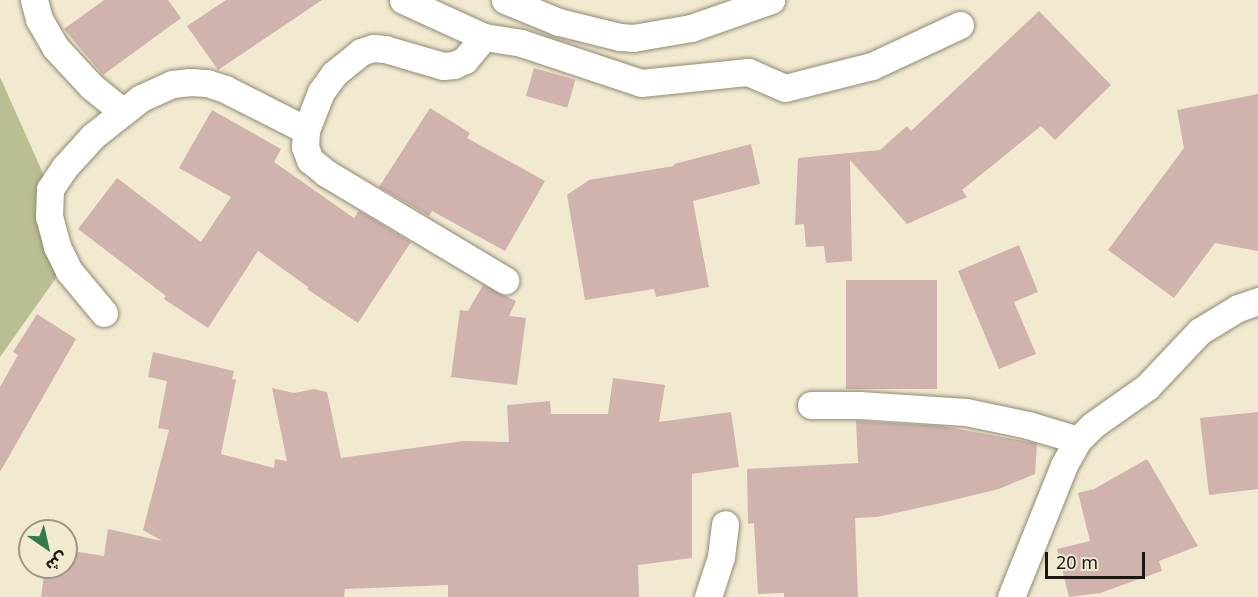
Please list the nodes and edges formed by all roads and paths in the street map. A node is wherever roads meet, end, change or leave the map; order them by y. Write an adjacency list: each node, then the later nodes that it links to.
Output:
1 (34, 0): 7 (street)
2 (403, 0): 6 (street)
3 (505, 0): 4 (street)
4 (771, 0)
5 (960, 25): 6 (street)
6 (484, 37): 8 (street)
7 (122, 111): 8 (street); 11 (street)
8 (306, 130): 9 (street)
9 (506, 280)
10 (1258, 301): 13 (street)
11 (104, 313)
12 (811, 405): 13 (street)
13 (1078, 440): 16 (street)
14 (725, 524): 15 (street)
15 (708, 597)
16 (1011, 597)

